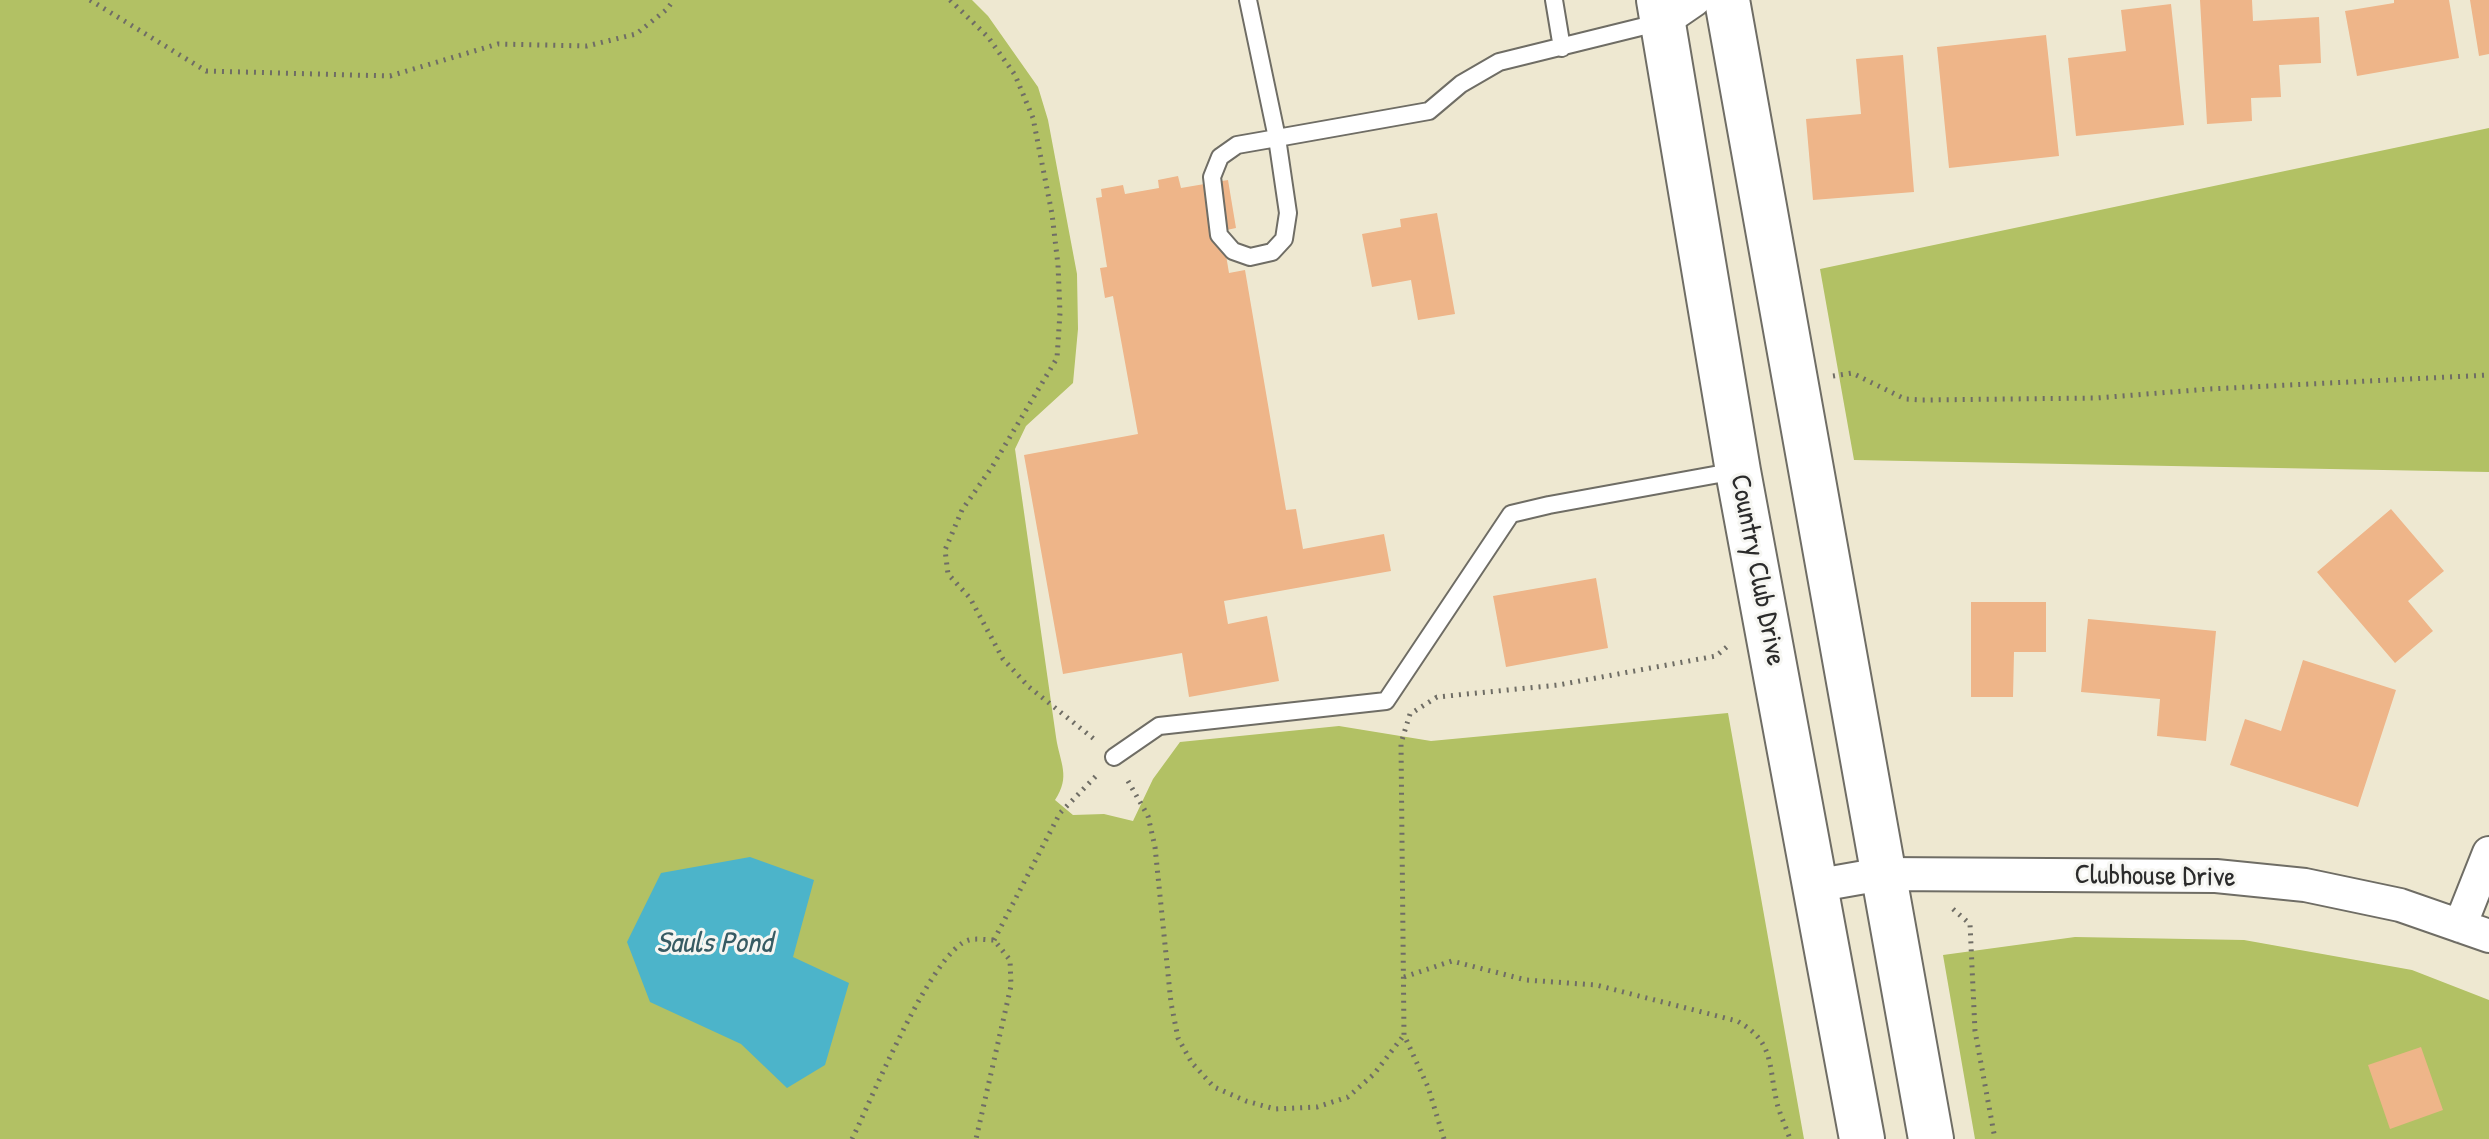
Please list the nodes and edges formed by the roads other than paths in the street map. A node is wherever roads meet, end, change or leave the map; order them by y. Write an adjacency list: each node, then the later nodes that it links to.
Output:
1 (1248, 0): 6 (lane)
2 (1554, 0): 5 (lane)
3 (1727, 0): 10 (main road)
4 (1672, 7): 5 (lane); 7 (main road, Country Club Drive)
5 (1562, 48): 6 (lane)
6 (1277, 138): 6 (lane)
7 (1738, 471): 8 (lane); 11 (main road, Country Club Drive)
8 (1114, 757)
9 (2489, 853): 12 (street)
10 (1882, 874): 11 (street, Clubhouse Drive); 12 (street, Clubhouse Drive); 14 (main road)
11 (1814, 886): 13 (main road, Country Club Drive)
12 (2475, 931)
13 (1862, 1139)
14 (1931, 1139)

